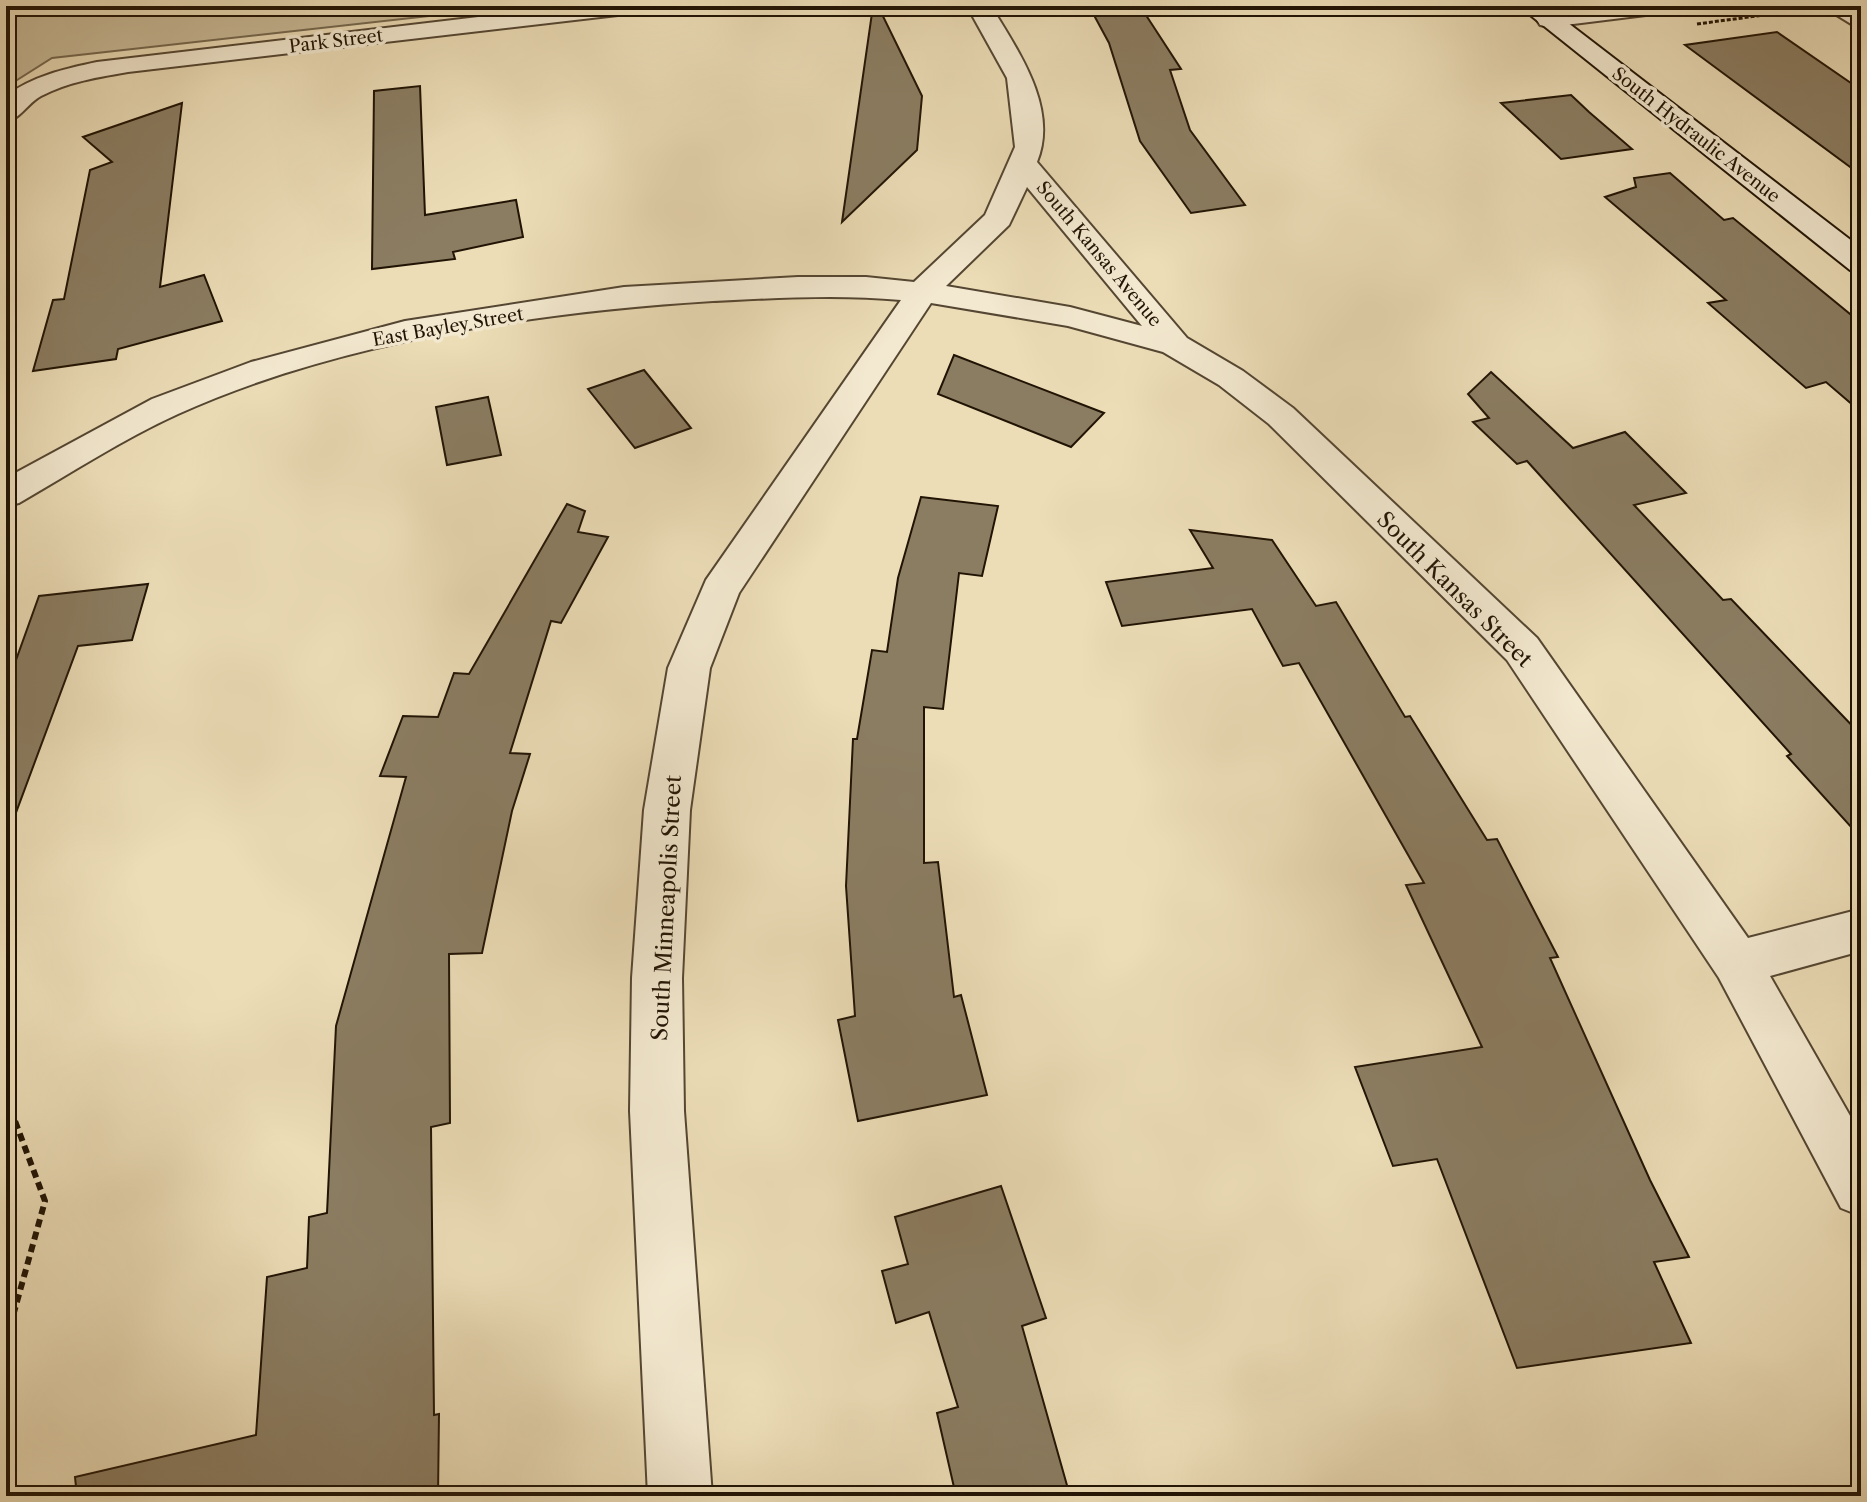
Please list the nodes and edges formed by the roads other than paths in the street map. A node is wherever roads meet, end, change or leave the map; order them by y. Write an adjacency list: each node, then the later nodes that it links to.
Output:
1 (635, 6): 7 (street, Park Street)
2 (979, 6): 8 (street, South Kansas Avenue)
3 (1662, 6): 5 (street)
4 (1830, 6): 6 (lane)
5 (1540, 13): 9 (street, South Hydraulic Avenue)
6 (1861, 25)
7 (6, 114)
8 (1023, 164): 10 (street, South Kansas Avenue); 11 (street, South Kansas Avenue)
9 (1861, 263)
10 (922, 292): 11 (street, South Kansas Street); 12 (street, East Bayley Street); 16 (street, South Minneapolis Street)
11 (1175, 345): 14 (street, South Kansas Street)
12 (6, 494)
13 (1861, 930): 14 (street)
14 (1737, 963): 15 (street, South Kansas Street)
15 (1861, 1189)
16 (680, 1496)

